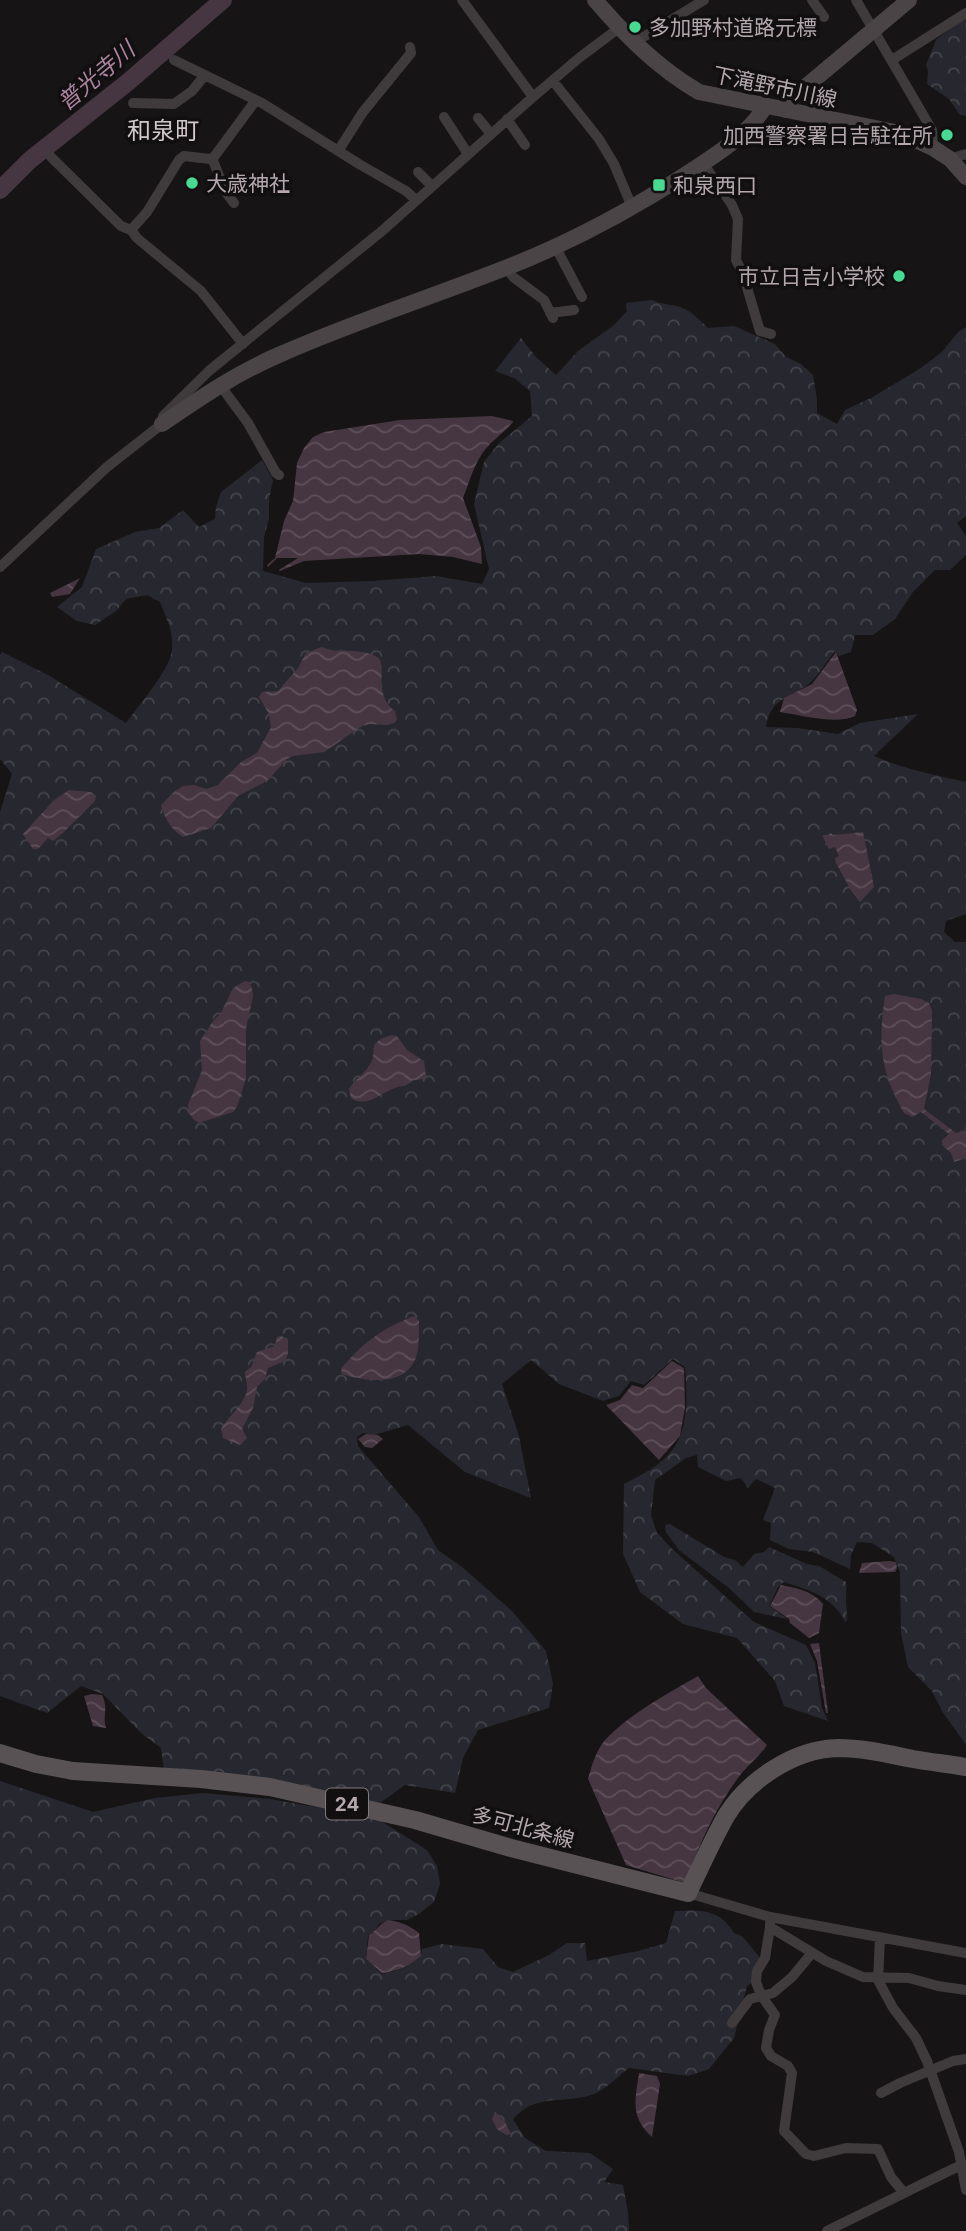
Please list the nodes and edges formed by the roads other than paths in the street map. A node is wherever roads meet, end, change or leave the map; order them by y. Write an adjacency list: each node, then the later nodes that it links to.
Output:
1 (462, 0): 17 (street)
2 (595, 0): 9 (street, 下滝野市川線)
3 (704, 0): 11 (street)
4 (812, 0): 8 (street)
5 (856, 0): 10 (street)
6 (909, 0): 10 (street)
7 (966, 13): 14 (street)
8 (824, 17)
9 (619, 28): 11 (street, 下滝野市川線); 16 (street)
10 (874, 31): 14 (street); 21 (street)
11 (635, 42): 20 (street, 下滝野市川線)
12 (410, 47): 28 (street)
13 (174, 60): 15 (street)
14 (892, 60): 27 (street)
15 (205, 75): 18 (street); 19 (street)
16 (553, 82): 17 (street); 39 (street)
17 (533, 97): 24 (street)
18 (256, 100): 28 (street); 32 (street)
19 (133, 103)
20 (765, 107): 21 (street, 下滝野市川線); 33 (street)
21 (786, 110): 27 (street, 下滝野市川線)
22 (443, 117): 29 (street)
23 (478, 118): 25 (street)
24 (507, 119): 25 (street); 26 (street)
25 (491, 134): 29 (street)
26 (526, 145)
27 (933, 148): 31 (street, 下滝野市川線)
28 (338, 151): 37 (street)
29 (468, 154): 36 (street)
30 (51, 157): 40 (street)
31 (958, 157): 35 (street, 下滝野市川線)
32 (212, 158): 38 (street); 40 (street)
33 (703, 163): 39 (street); 45 (street)
34 (418, 172): 36 (street)
35 (966, 177)
36 (432, 186): 37 (street)
37 (416, 200): 46 (street)
38 (234, 203)
39 (632, 207): 41 (street)
40 (131, 230): 46 (street)
41 (555, 246): 42 (street); 43 (street)
42 (506, 267): 44 (street); 48 (street)
43 (582, 297)
44 (574, 310)
45 (771, 334)
46 (243, 344): 47 (street)
47 (210, 370): 48 (street); 49 (street)
48 (219, 386): 49 (street); 50 (street)
49 (162, 424): 51 (street)
50 (279, 474)
51 (0, 567)
52 (0, 1753): 54 (main road, 多可北条線 / 24)
53 (966, 1767): 54 (main road)
54 (688, 1893): 55 (street)
55 (770, 1922): 56 (street); 57 (street); 61 (street)
56 (880, 1938): 58 (street); 59 (street)
57 (812, 1953): 59 (street); 61 (street)
58 (966, 1953)
59 (878, 1977): 60 (street); 64 (street)
60 (966, 1990)
61 (761, 1995): 62 (street); 68 (street)
62 (732, 2022)
63 (966, 2059): 64 (street)
64 (930, 2072): 65 (street); 66 (street)
65 (881, 2093)
66 (964, 2165): 67 (street); 68 (street)
67 (966, 2190)
68 (904, 2193): 69 (street)
69 (827, 2231)

